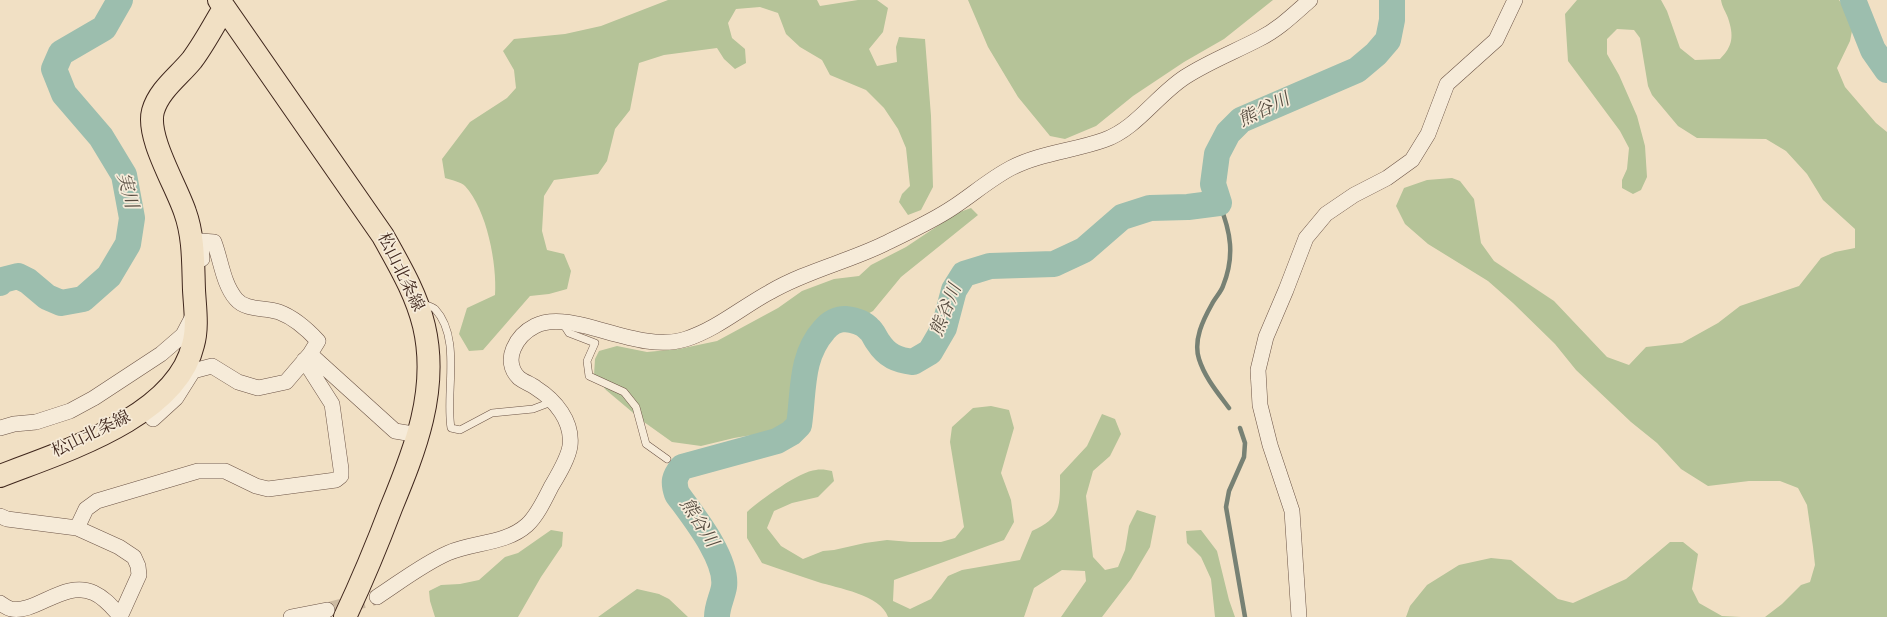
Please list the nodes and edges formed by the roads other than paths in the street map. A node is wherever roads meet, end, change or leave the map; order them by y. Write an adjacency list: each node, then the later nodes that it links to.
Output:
1 (1310, 0): 9 (street)
2 (1515, 0): 25 (street)
3 (221, 4): 6 (main road, 松山北条線); 7 (main road, 松山北条線)
4 (196, 209): 5 (street)
5 (201, 240): 6 (street); 10 (street)
6 (194, 270): 8 (main road, 松山北条線)
7 (417, 302): 12 (lane); 15 (main road, 松山北条線)
8 (195, 313): 11 (main road, 松山北条線); 14 (street)
9 (561, 320): 12 (street); 16 (lane)
10 (307, 357): 11 (street); 15 (street); 19 (street)
11 (182, 380): 13 (street); 17 (main road, 松山北条線)
12 (554, 401): 20 (street)
13 (153, 419)
14 (0, 428)
15 (419, 435): 22 (main road, 松山北条線)
16 (667, 460)
17 (1, 476)
18 (0, 516): 19 (street)
19 (77, 528): 23 (street)
20 (377, 597)
21 (0, 603): 23 (street)
22 (336, 614): 24 (street)
23 (120, 616)
24 (291, 617)
25 (1299, 617)

